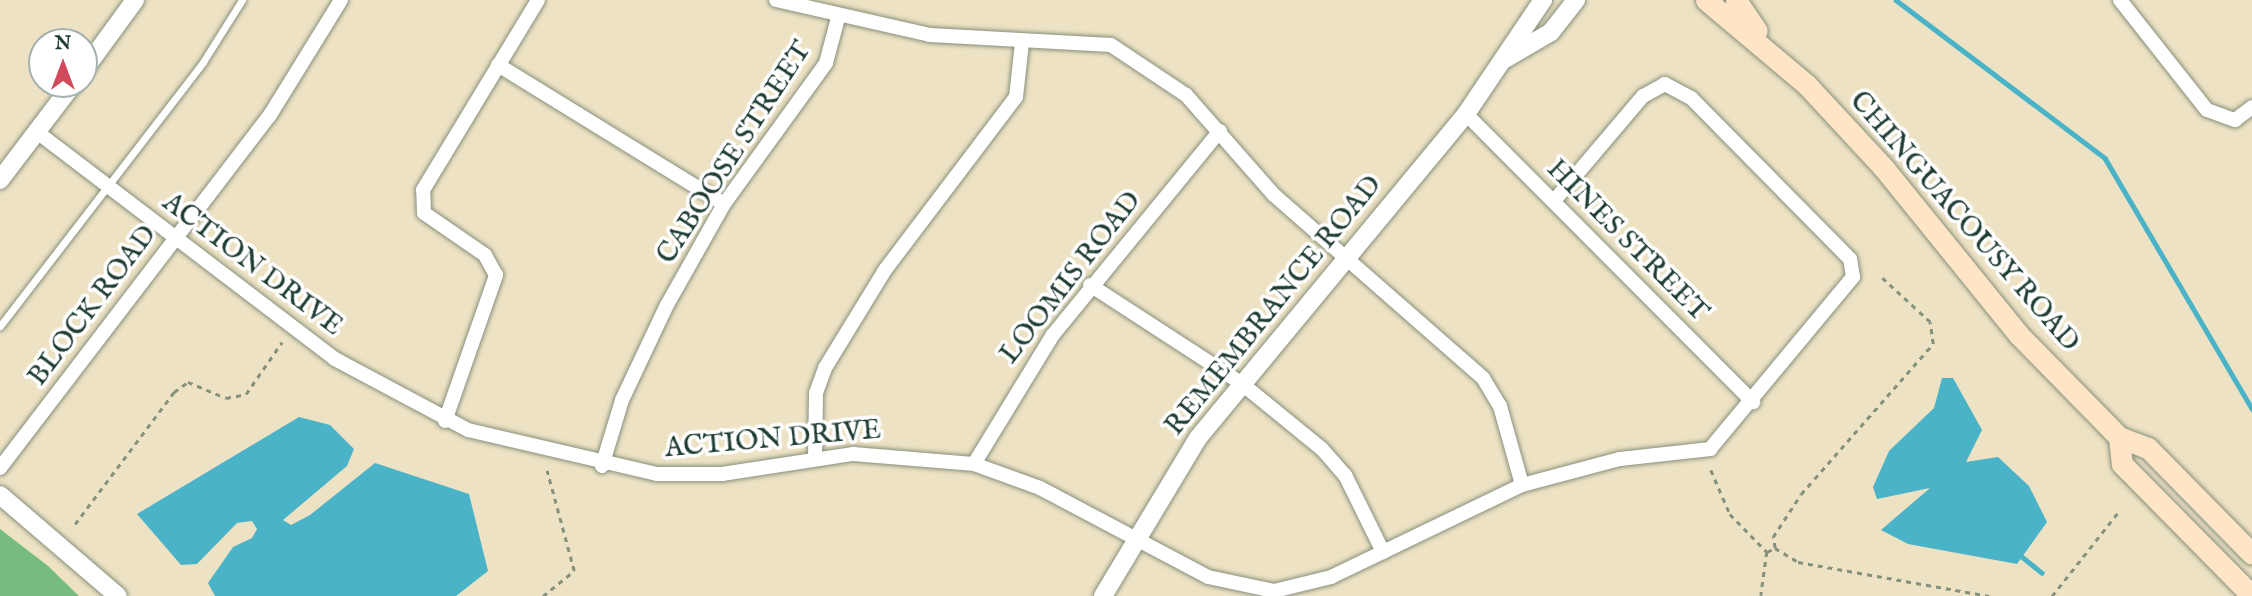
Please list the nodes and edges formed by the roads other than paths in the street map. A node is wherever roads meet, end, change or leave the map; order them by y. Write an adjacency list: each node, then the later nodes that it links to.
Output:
1 (135, 0): 14 (street)
2 (242, 0): 23 (lane)
3 (341, 0): 26 (street, BLOCK ROAD)
4 (538, 0): 16 (street)
5 (776, 0): 11 (street)
6 (1543, 0): 15 (street, REMEMBRANCE ROAD)
7 (1576, 0): 15 (street, REMEMBRANCE ROAD)
8 (1706, 0): 13 (main road, CHINGUACOUSY ROAD)
9 (1736, 0): 13 (main road, CHINGUACOUSY ROAD)
10 (2122, 1): 18 (street)
11 (838, 18): 12 (street); 25 (street, CABOOSE STREET)
12 (1023, 43): 20 (street); 34 (street)
13 (1766, 45): 33 (main road, CHINGUACOUSY ROAD)
14 (98, 51)
15 (1502, 61): 19 (street, REMEMBRANCE ROAD)
16 (498, 65): 25 (street); 32 (street)
17 (62, 98): 21 (street)
18 (2252, 107)
19 (1466, 114): 24 (street, HINES STREET); 27 (street, REMEMBRANCE ROAD)
20 (1220, 131): 27 (street); 28 (street, LOOMIS ROAD)
21 (37, 132): 22 (street); 23 (street, ACTION DRIVE)
22 (0, 180)
23 (107, 186): 26 (street, ACTION DRIVE); 29 (lane)
24 (1554, 201): 31 (street, HINES STREET); 31 (street, ACTION DRIVE)
25 (724, 204): 36 (street, CABOOSE STREET)
26 (177, 237): 32 (street, ACTION DRIVE); 37 (street, BLOCK ROAD)
27 (1347, 255): 30 (street, REMEMBRANCE ROAD); 38 (street)
28 (1090, 285): 30 (street); 35 (street, LOOMIS ROAD)
29 (0, 326)
30 (1241, 383): 40 (street, REMEMBRANCE ROAD); 41 (street)
31 (1753, 402): 38 (street, ACTION DRIVE)
32 (445, 421): 36 (street, ACTION DRIVE)
33 (2119, 437): 42 (main road, CHINGUACOUSY ROAD); 45 (main road, CHINGUACOUSY ROAD)
34 (815, 459): 35 (street, ACTION DRIVE); 36 (street, ACTION DRIVE)
35 (974, 464): 40 (street, ACTION DRIVE)
36 (602, 466)
37 (0, 468)
38 (1522, 485): 41 (street, ACTION DRIVE)
39 (0, 495): 43 (street)
40 (1134, 538): 41 (street, ACTION DRIVE); 44 (street, REMEMBRANCE ROAD)
41 (1383, 552)
42 (2252, 554)
43 (118, 596)
44 (1103, 596)
45 (2252, 596)

